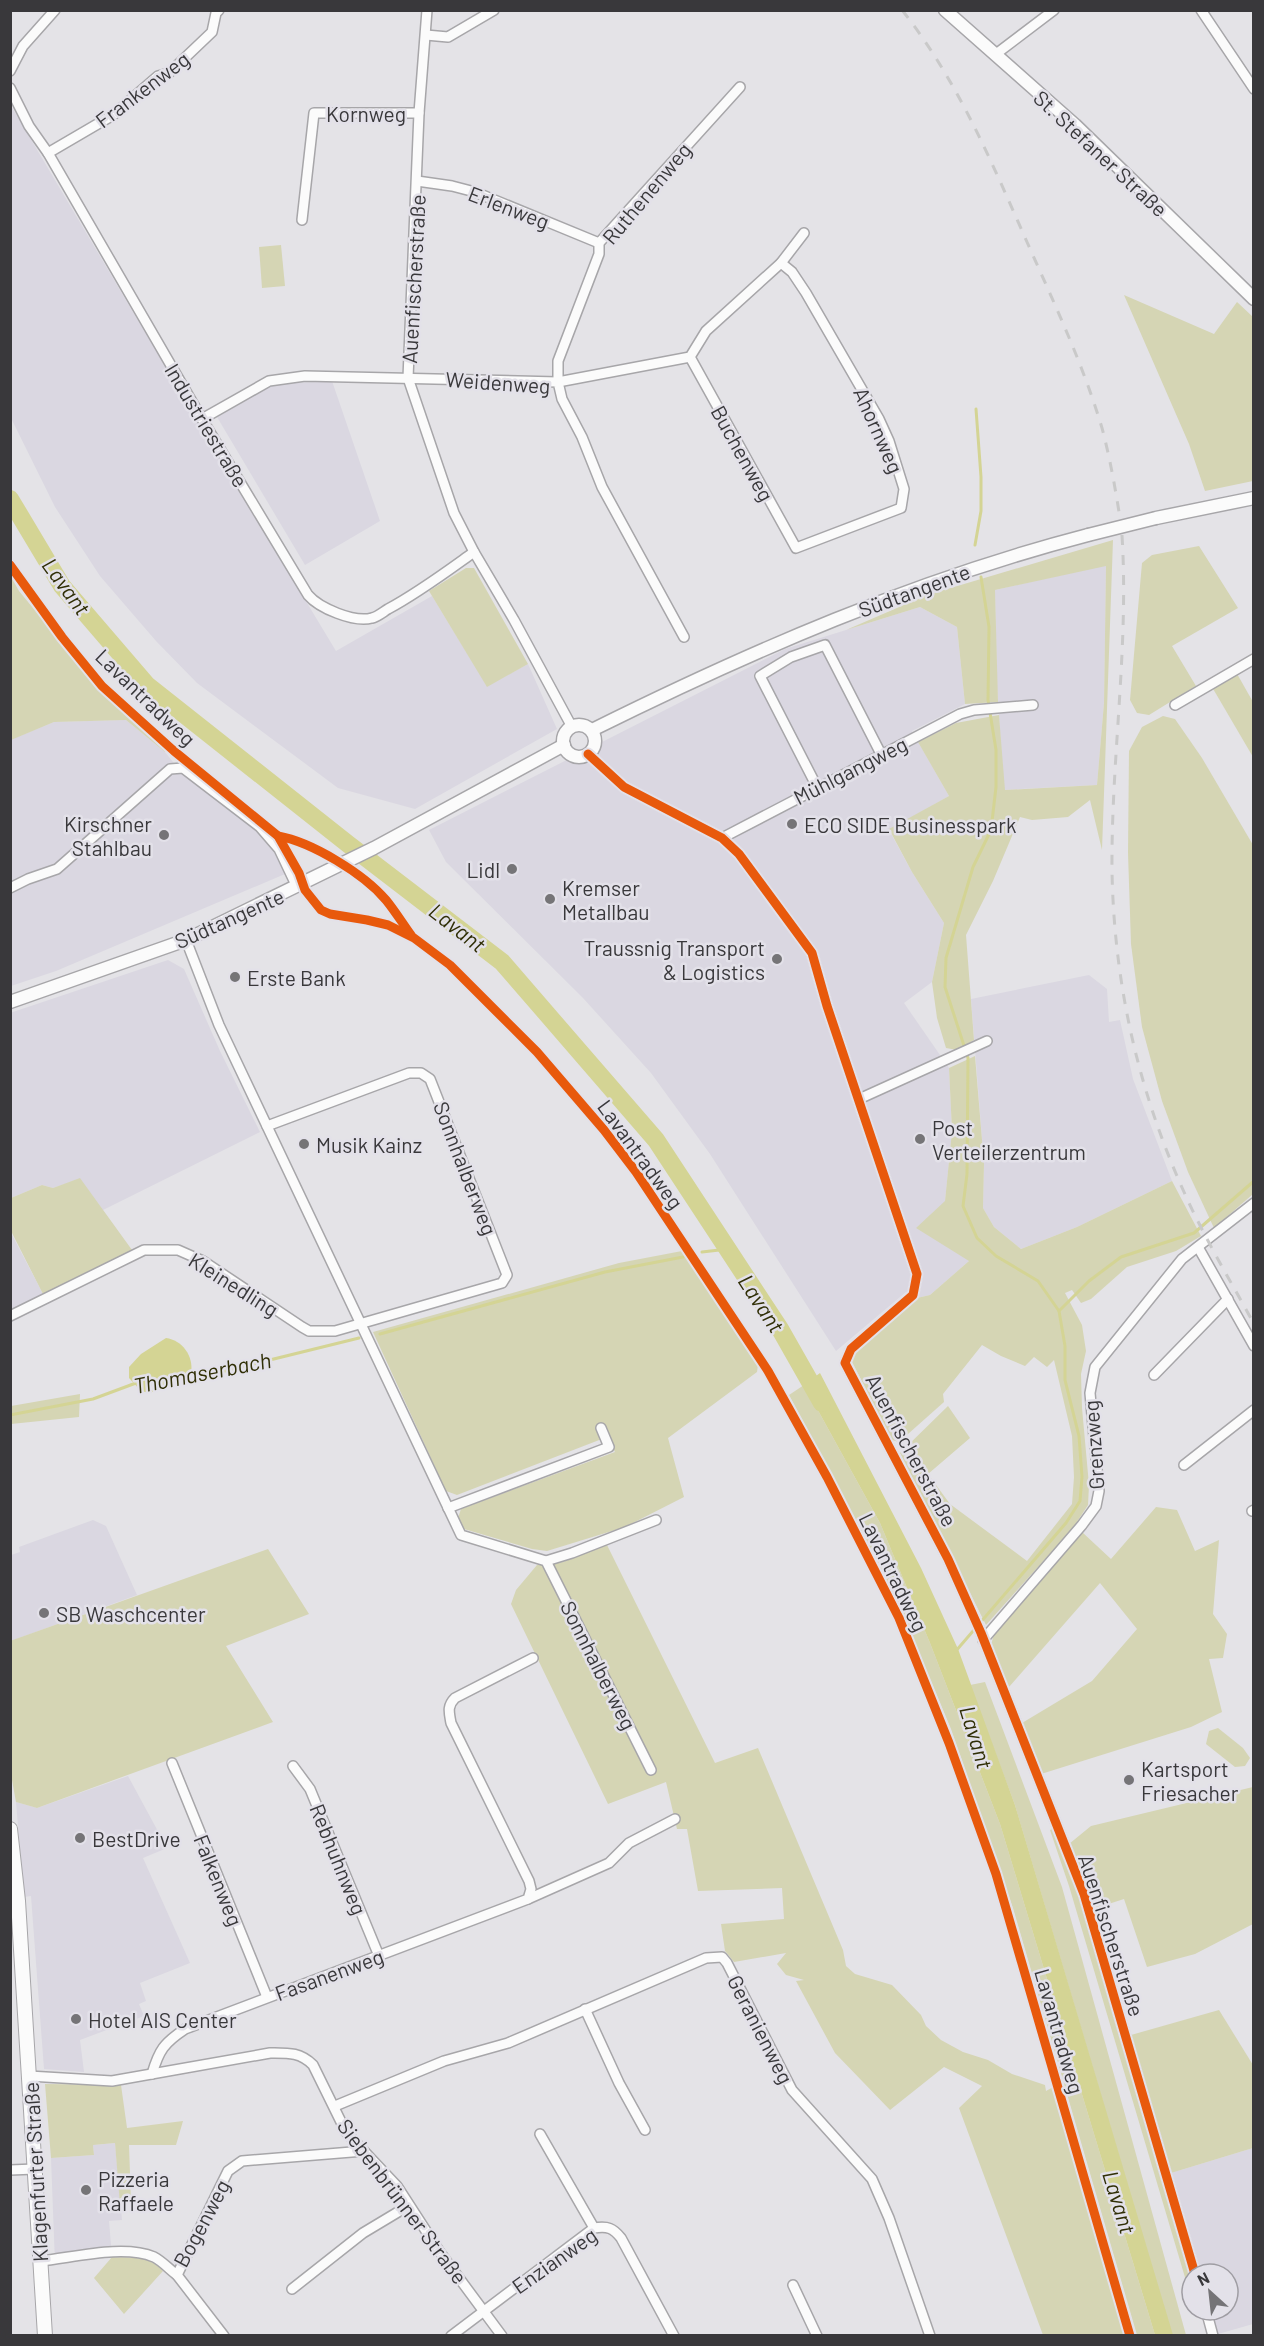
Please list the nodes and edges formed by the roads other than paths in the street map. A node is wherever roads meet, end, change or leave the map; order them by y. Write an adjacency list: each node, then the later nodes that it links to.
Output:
1 (56, 10): 10 (street)
2 (219, 10): 15 (street, Frankenweg)
3 (428, 10): 8 (street, Auenfischerstraße)
4 (494, 10): 8 (street)
5 (945, 10): 9 (main road, St. Stefaner Straße)
6 (1054, 10): 9 (street)
7 (1201, 10): 13 (street)
8 (426, 35): 14 (street, Auenfischerstraße)
9 (996, 54): 21 (main road, St. Stefaner Straße)
10 (10, 71)
11 (740, 87): 19 (street, Ruthenenweg)
12 (10, 88): 15 (street, Industriestraße)
13 (1254, 89)
14 (419, 113): 16 (street, Auenfischerstraße); 17 (street, Kornweg)
15 (48, 153): 25 (street, Industriestraße)
16 (417, 181): 19 (street, Erlenweg); 23 (street, Auenfischerstraße)
17 (302, 220)
18 (804, 233): 20 (street)
19 (599, 243): 24 (street, Ruthenenweg)
20 (781, 263): 22 (street); 27 (street, Ahornweg)
21 (1254, 299)
22 (690, 357): 24 (street); 27 (street, Buchenweg)
23 (408, 378): 24 (street, Weidenweg); 25 (street, Weidenweg); 28 (street, Auenfischerstraße)
24 (558, 382): 29 (street, Weidenweg)
25 (202, 419): 28 (street, Industriestraße)
26 (1254, 498): 34 (main road, Südtangente, bridge)
27 (796, 548)
28 (474, 552): 33 (street, Auenfischerstraße)
29 (684, 637)
30 (1254, 659): 32 (street)
31 (1033, 705): 37 (street, Mühlgangweg)
32 (1175, 705)
33 (572, 727): 34 (main road); 35 (main road)
34 (592, 730): 36 (main road)
35 (564, 745): 36 (main road); 40 (main road, Südtangente)
36 (588, 754): 39 (street, Auenfischerstraße)
37 (881, 754): 38 (street, Mühlgangweg); 38 (street)
38 (816, 787): 39 (street, Mühlgangweg)
39 (722, 838): 45 (street, Auenfischerstraße)
40 (297, 887): 41 (street); 42 (main road, Südtangente)
41 (10, 888)
42 (186, 940): 43 (main road, Südtangente); 46 (street)
43 (10, 1002)
44 (987, 1041): 45 (street)
45 (859, 1099): 60 (street, Auenfischerstraße)
46 (267, 1126): 51 (street); 51 (street, Sonnhalberweg)
47 (1254, 1203): 48 (street, Grenzweg)
48 (1198, 1247): 49 (street); 60 (street, Grenzweg)
49 (1228, 1299): 52 (street); 53 (street)
50 (10, 1316): 51 (street, Kleinedling)
51 (360, 1324): 57 (street)
52 (1254, 1346)
53 (1154, 1375)
54 (1254, 1410): 56 (street)
55 (601, 1428): 57 (street)
56 (1184, 1466)
57 (448, 1508): 59 (street)
58 (656, 1520): 59 (street)
59 (546, 1561): 64 (street, Sonnhalberweg)
60 (982, 1636): 83 (street, Auenfischerstraße)
61 (533, 1658): 67 (street)
62 (172, 1763): 70 (street, Falkenweg)
63 (293, 1766): 69 (street, Rebhuhnweg)
64 (651, 1770)
65 (675, 1819): 67 (street, Fasanenweg)
66 (10, 1829): 68 (main road, Klagenfurter Straße)
67 (528, 1899): 69 (street, Fasanenweg)
68 (14, 1903): 73 (main road, Klagenfurter Straße)
69 (379, 1956): 70 (street, Fasanenweg)
70 (267, 1997): 72 (street, Fasanenweg)
71 (585, 2009): 74 (street, Geranienweg); 75 (street); 94 (street, Geranienweg)
72 (152, 2074): 73 (street, Siebenbrünner Straße); 74 (street, Siebenbrünner Straße)
73 (29, 2076): 78 (main road, Klagenfurter Straße)
74 (335, 2106): 77 (street, Siebenbrünner Straße)
75 (645, 2130)
76 (540, 2134): 81 (street)
77 (364, 2151): 80 (street, Siebenbrünner Straße); 84 (street, Bogenweg)
78 (35, 2169): 79 (street); 82 (main road, Klagenfurter Straße)
79 (10, 2170)
80 (408, 2206): 86 (street); 87 (street, Siebenbrünner Straße)
81 (594, 2228): 87 (street, Enzianweg); 92 (street, Enzianweg)
82 (40, 2261): 84 (street, Bogenweg); 88 (main road, Klagenfurter Straße)
83 (1191, 2262)
84 (177, 2275): 89 (street)
85 (794, 2285): 93 (street)
86 (292, 2289)
87 (484, 2310): 90 (street, Enzianweg); 91 (street, Siebenbrünner Straße)
88 (45, 2336)
89 (224, 2336)
90 (451, 2336)
91 (502, 2336)
92 (674, 2336)
93 (817, 2336)
94 (930, 2336)

